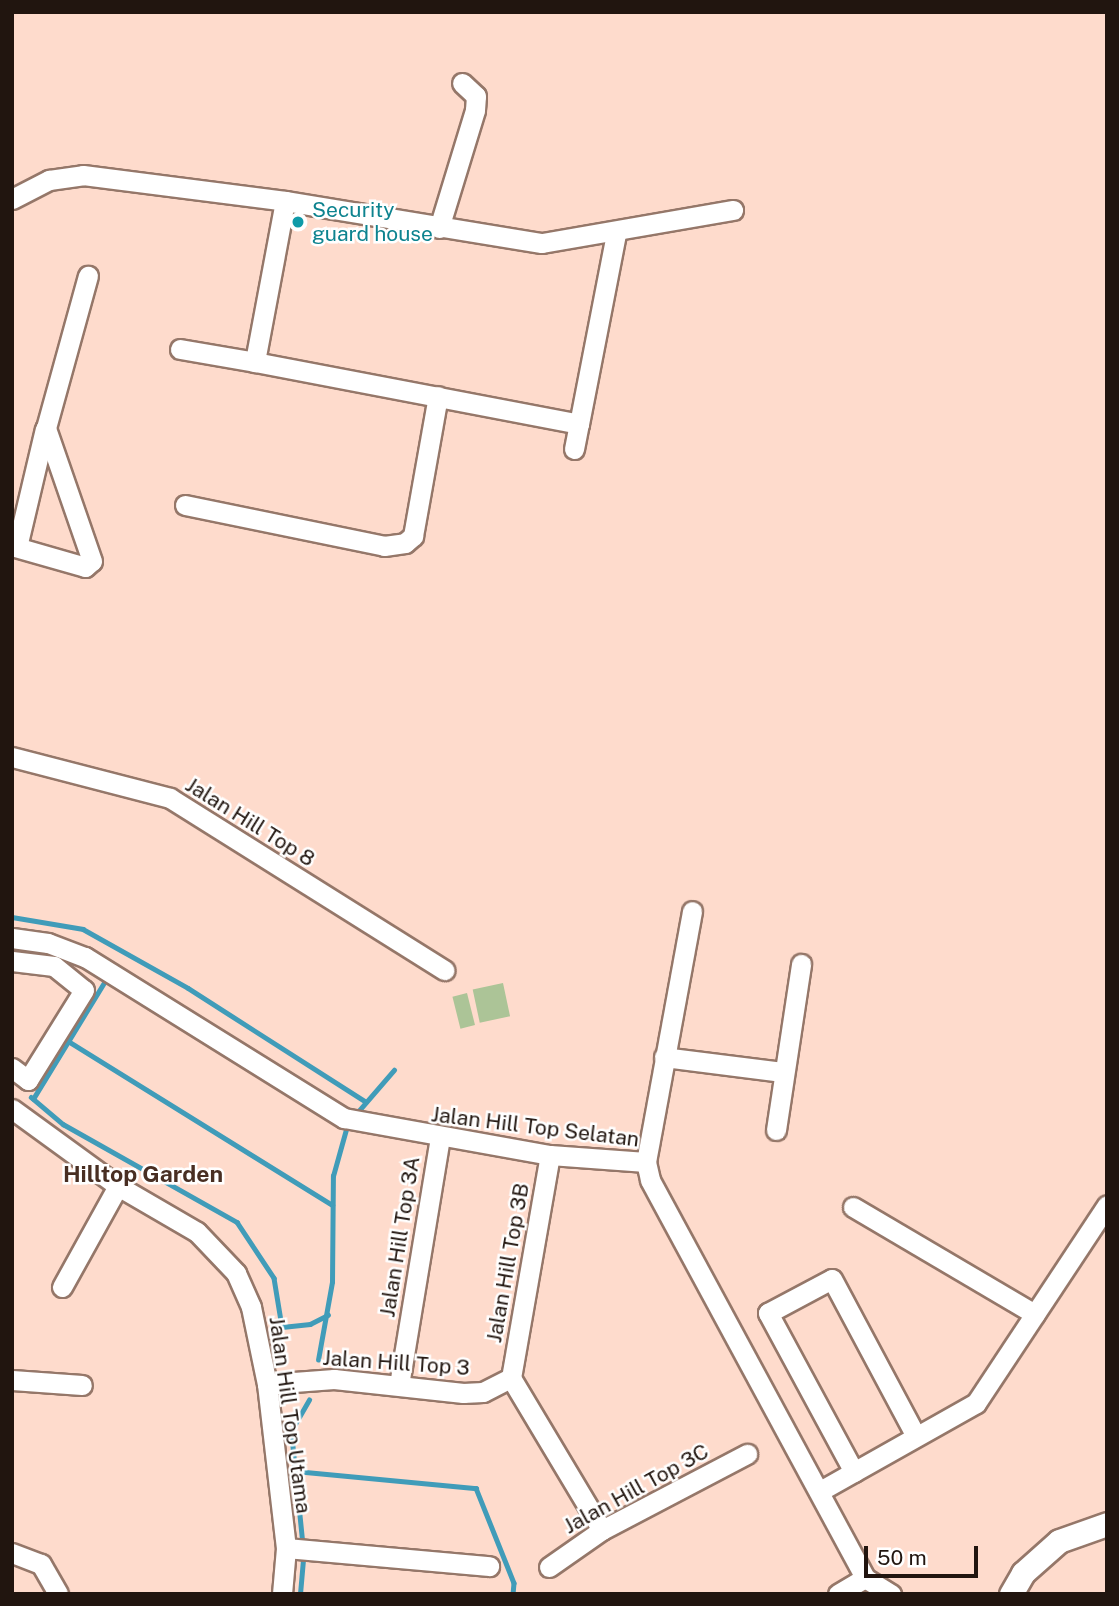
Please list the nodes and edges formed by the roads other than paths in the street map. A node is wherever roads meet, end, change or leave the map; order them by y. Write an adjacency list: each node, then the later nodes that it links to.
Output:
1 (463, 83): 5 (street)
2 (12, 199): 3 (street)
3 (285, 201): 5 (street); 9 (street)
4 (733, 210): 6 (street)
5 (439, 228): 6 (street)
6 (615, 234): 11 (street)
7 (88, 276): 12 (street)
8 (180, 349): 9 (street)
9 (255, 362): 10 (street)
10 (438, 396): 11 (street); 14 (street)
11 (579, 424): 13 (street)
12 (46, 428): 15 (street); 15 (street)
13 (574, 449)
14 (185, 505)
15 (15, 547)
16 (12, 757): 21 (street, Jalan Hill Top 8)
17 (692, 911): 22 (street)
18 (12, 938): 29 (street, Jalan Hill Top Selatan)
19 (12, 961): 25 (street)
20 (801, 964): 24 (street)
21 (444, 970)
22 (664, 1057): 24 (street); 31 (street)
23 (12, 1068): 25 (street)
24 (783, 1072): 28 (street)
25 (28, 1080): 26 (street)
26 (12, 1102)
27 (12, 1109): 32 (street, Jalan Hill Top Utama)
28 (776, 1130)
29 (440, 1138): 30 (street, Jalan Hill Top Selatan); 41 (street, Jalan Hill Top 3A)
30 (550, 1155): 31 (street, Jalan Hill Top Selatan); 37 (street, Jalan Hill Top 3B)
31 (646, 1163): 45 (street, Jalan Hill Top Selatan)
32 (118, 1186): 35 (street); 39 (street, Jalan Hill Top Utama)
33 (1107, 1205): 36 (street)
34 (853, 1207): 36 (street)
35 (62, 1287)
36 (1035, 1314): 42 (street)
37 (511, 1378): 41 (street, Jalan Hill Top 3); 47 (street)
38 (12, 1380): 40 (street)
39 (267, 1384): 41 (street, Jalan Hill Top 3); 48 (street, Jalan Hill Top Utama)
40 (82, 1385)
41 (399, 1385)
42 (916, 1436): 44 (street); 44 (street)
43 (747, 1454): 47 (street, Jalan Hill Top 3C)
44 (853, 1472): 45 (street)
45 (820, 1492): 52 (street, Jalan Hill Top Selatan)
46 (1107, 1524): 57 (main road)
47 (602, 1530): 51 (street, Jalan Hill Top 3C)
48 (286, 1548): 50 (street); 54 (street, Jalan Hill Top Utama)
49 (12, 1553): 53 (street)
50 (489, 1566)
51 (549, 1567)
52 (865, 1578): 55 (street); 56 (street)
53 (58, 1594)
54 (282, 1594)
55 (838, 1594)
56 (891, 1594)
57 (1011, 1594)

